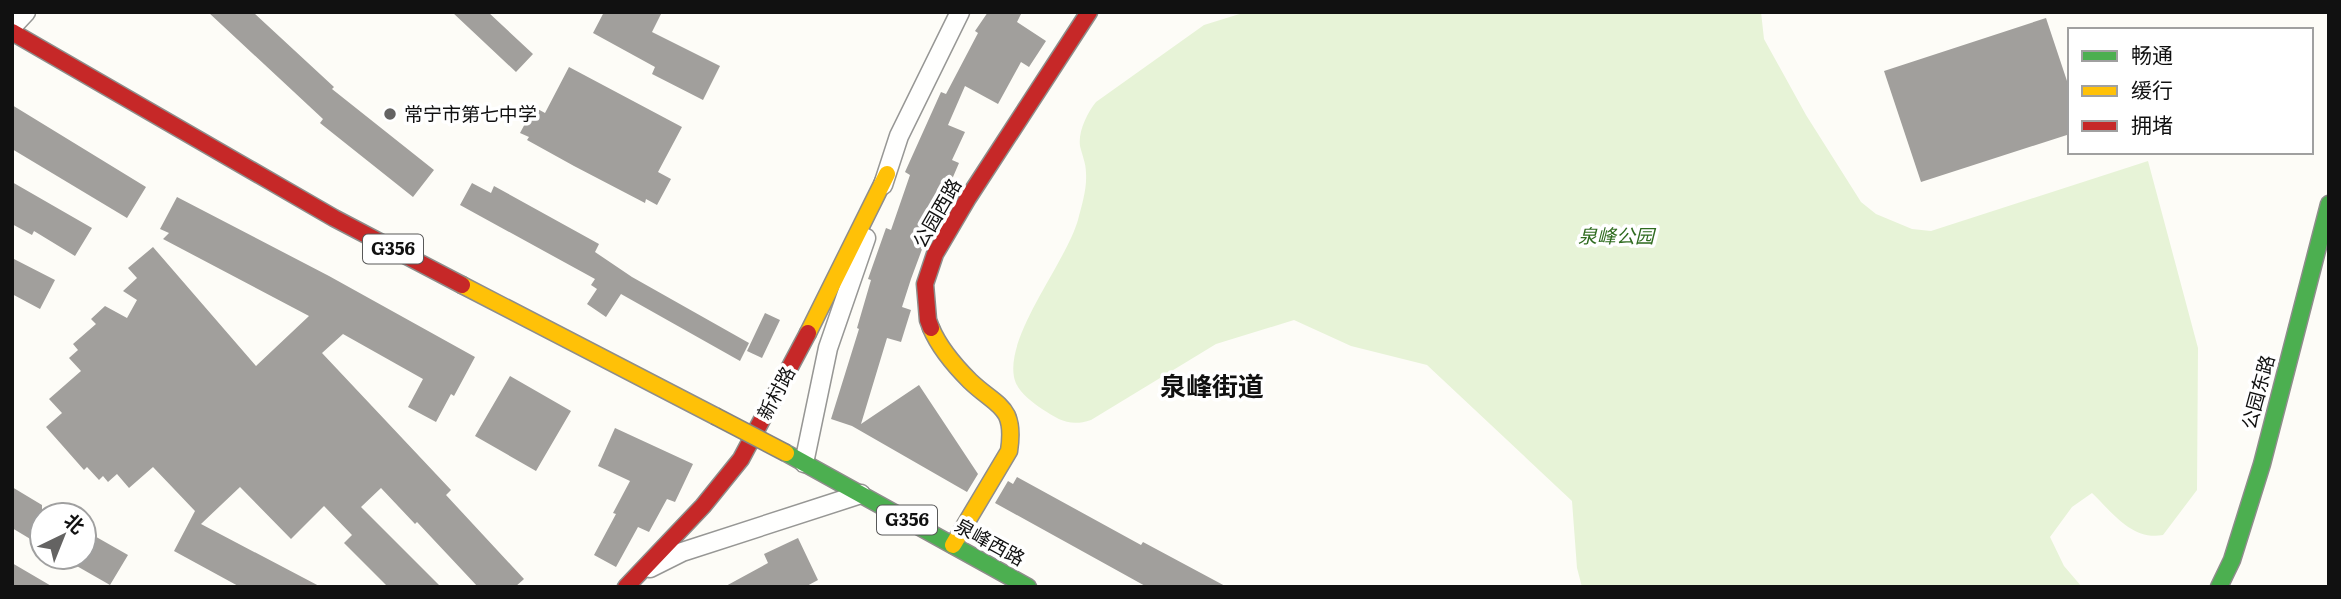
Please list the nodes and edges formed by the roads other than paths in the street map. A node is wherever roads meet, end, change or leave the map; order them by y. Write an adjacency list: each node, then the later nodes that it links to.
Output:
1 (26, 12): 4 (street)
2 (960, 12): 6 (street, 新村路)
3 (1089, 12): 10 (main road, 公园西路)
4 (12, 27)
5 (12, 32): 8 (main road, 泉峰西路 / G356, bridge)
6 (887, 174): 8 (street, 新村路); 11 (main road, 新村路)
7 (2329, 204): 13 (main road, 公园东路)
8 (804, 463): 9 (main road, 泉峰西路 / G356)
9 (861, 494): 10 (main road, 泉峰西路 / G356); 11 (street)
10 (953, 545): 12 (main road, 泉峰西路 / G356)
11 (630, 583)
12 (1028, 587)
13 (2219, 587)

